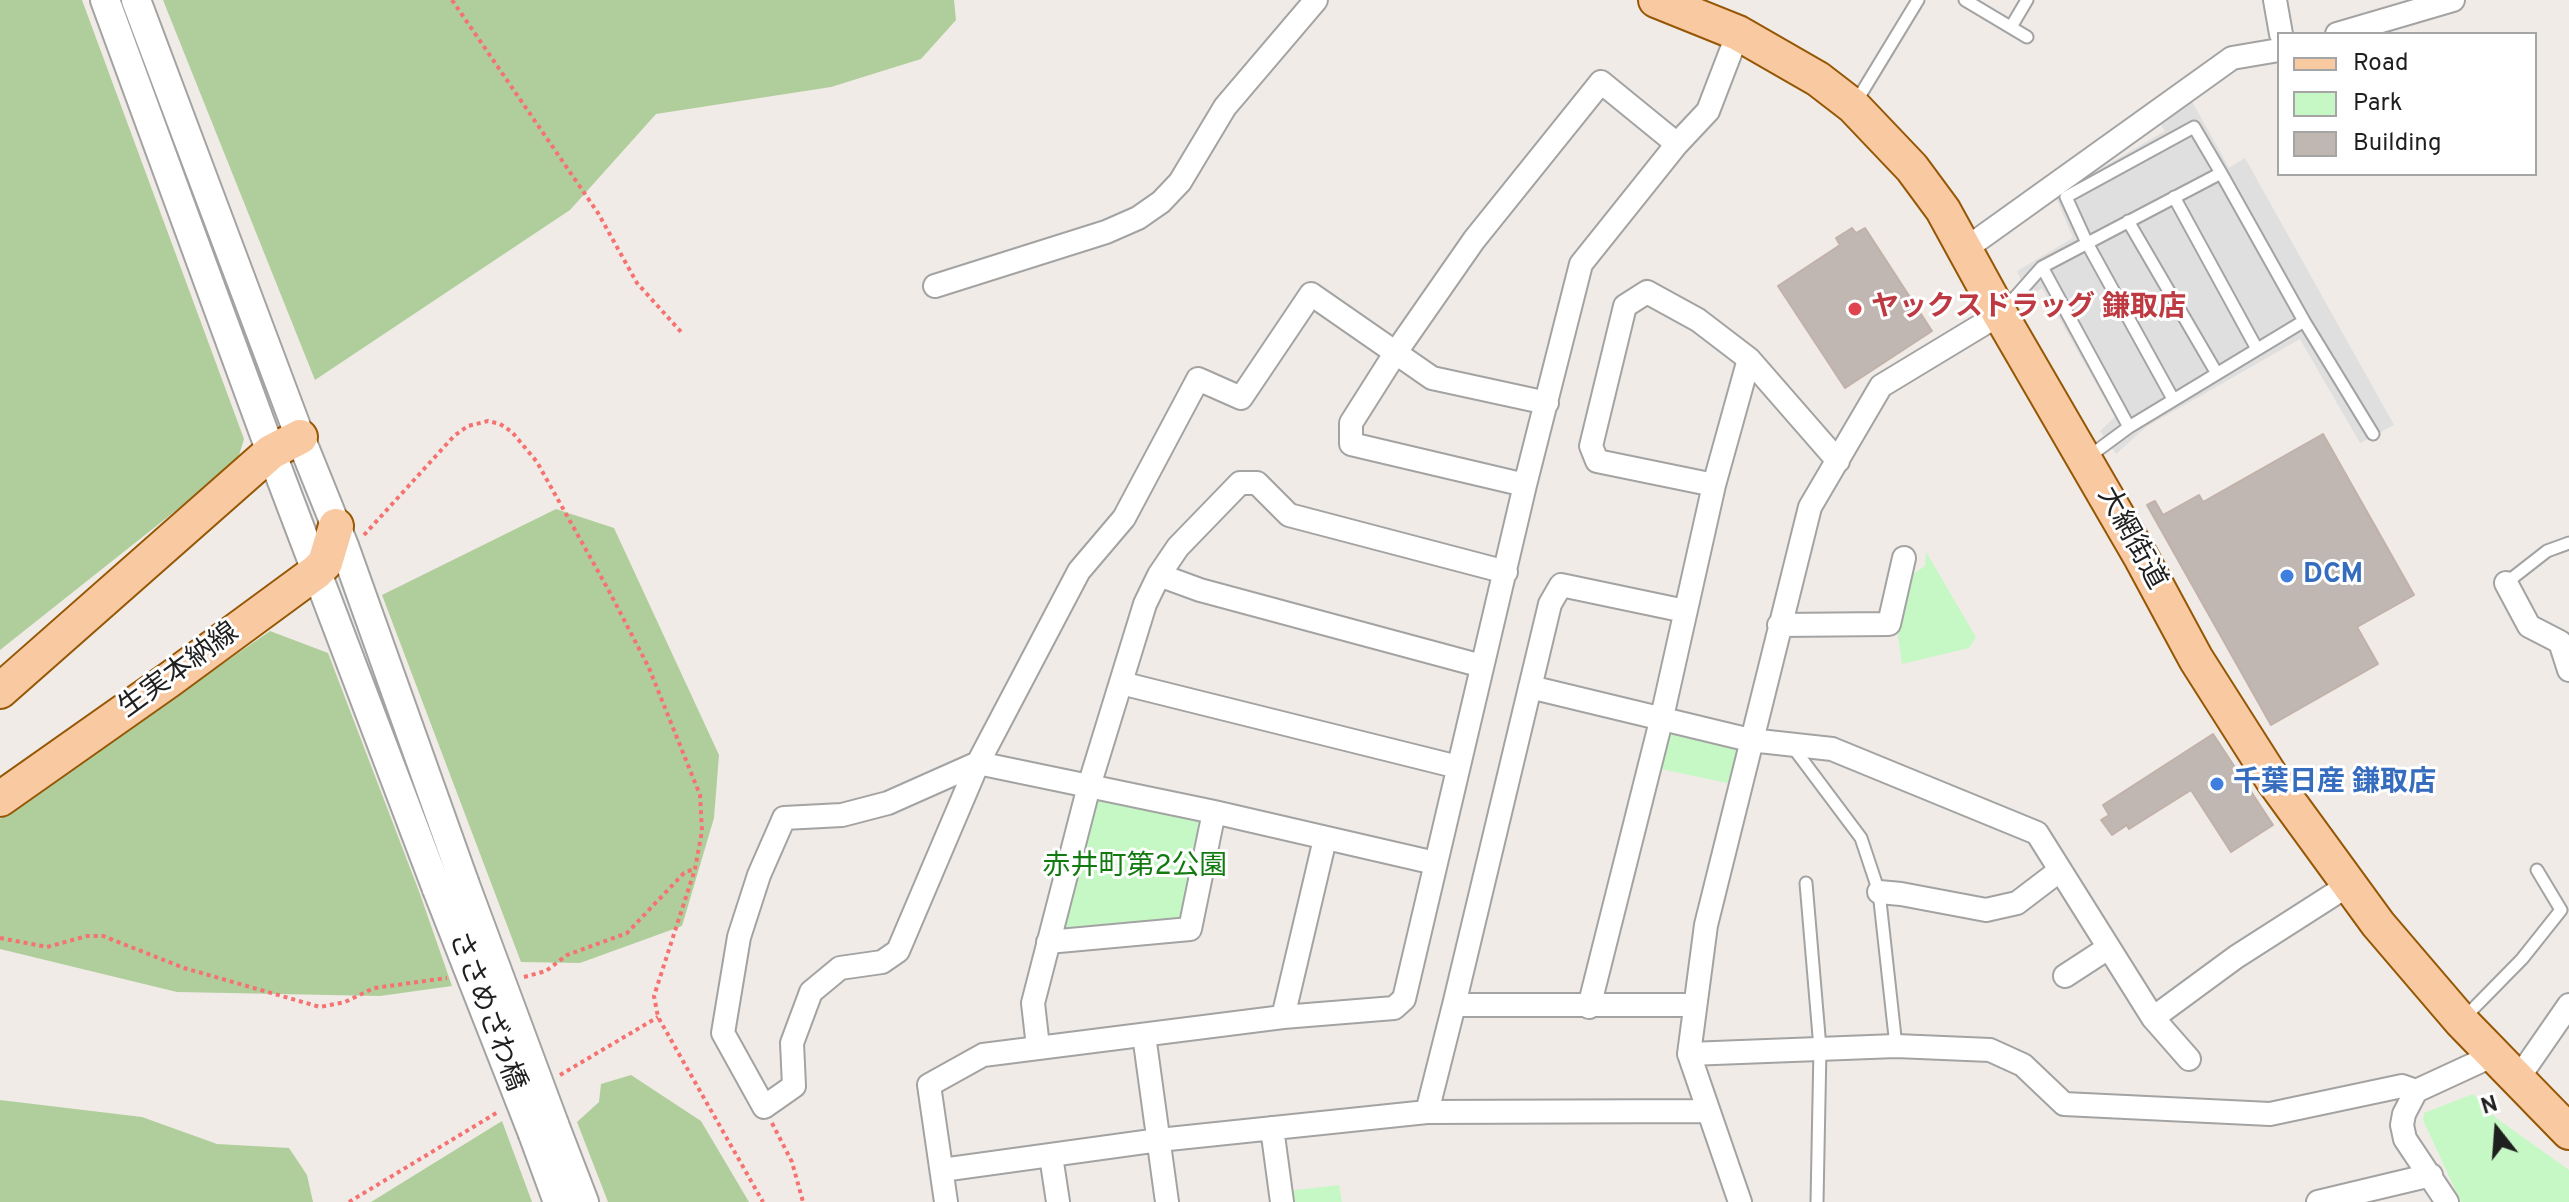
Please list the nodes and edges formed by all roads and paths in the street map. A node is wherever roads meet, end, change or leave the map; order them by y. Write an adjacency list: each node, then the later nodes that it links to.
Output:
1 (105, 0): 37 (street)
2 (136, 0): 37 (street)
3 (452, 0): 28 (path)
4 (1316, 0): 25 (street)
5 (1918, 0): 17 (lane)
6 (1965, 0): 11 (lane)
7 (2027, 0): 11 (lane)
8 (2275, 0): 12 (street)
9 (2453, 0): 13 (street)
10 (1674, 3): 14 (main road, 大網街道)
11 (2011, 27): 15 (lane)
12 (2281, 32)
13 (2344, 32)
14 (1738, 33): 17 (main road, 大網街道); 18 (street)
15 (2027, 37)
16 (2277, 50): 23 (street)
17 (1853, 106): 23 (main road, 大網街道)
18 (1677, 144): 30 (street); 34 (street)
19 (2221, 173): 20 (lane); 22 (lane); 27 (lane)
20 (2174, 197): 21 (lane); 29 (lane)
21 (2128, 221): 22 (lane); 32 (lane)
22 (2087, 243): 24 (lane); 33 (lane)
23 (1964, 250): 26 (main road, 大網街道)
24 (2042, 267): 26 (lane); 35 (lane)
25 (935, 286)
26 (2000, 314): 38 (main road, 大網街道); 39 (street)
27 (2304, 321): 29 (lane); 36 (lane)
28 (682, 333)
29 (2257, 349): 32 (lane)
30 (1396, 352): 34 (street); 40 (street); 59 (street)
31 (1749, 359): 39 (street); 41 (street); 41 (street)
32 (2216, 372): 33 (lane)
33 (2173, 399): 35 (lane)
34 (1547, 403): 40 (street)
35 (2129, 427): 38 (lane)
36 (2373, 434)
37 (285, 444): 42 (street); 45 (street); 55 (main road)
38 (2085, 459): 70 (main road, 大網街道)
39 (1838, 461): 50 (street)
40 (1525, 485): 46 (street)
41 (1714, 485): 49 (street)
42 (340, 536): 45 (main road, 生実本納線); 66 (path); 71 (street)
43 (2569, 543): 48 (lane)
44 (1904, 558): 50 (street)
45 (316, 572): 62 (main road, 生実本納線); 71 (street)
46 (1506, 572): 47 (street); 51 (street)
47 (1159, 575): 51 (street); 53 (street)
48 (2506, 583): 52 (street)
49 (1685, 611): 54 (street); 56 (street)
50 (1779, 625): 57 (street)
51 (1482, 666): 60 (street)
52 (2569, 670)
53 (1121, 683): 60 (street); 61 (street)
54 (1530, 687): 56 (street); 80 (street)
55 (0, 691)
56 (1662, 717): 57 (street); 83 (street)
57 (1750, 740): 58 (street); 81 (street)
58 (1791, 744): 68 (street); 72 (lane)
59 (978, 763): 61 (street); 96 (street); 96 (street)
60 (1458, 767): 65 (street)
61 (1089, 786): 63 (street); 75 (street)
62 (0, 799)
63 (1214, 812): 64 (street); 75 (street)
64 (1325, 839): 65 (street); 84 (street)
65 (1435, 863): 84 (street)
66 (695, 869): 78 (path); 108 (path)
67 (2537, 870): 73 (lane)
68 (2059, 871): 72 (street); 76 (street)
69 (1806, 883): 90 (lane)
70 (2350, 884): 85 (street); 86 (main road, 大網街道)
71 (450, 886): 100 (street, ささめざわ橋, bridge)
72 (1879, 892): 88 (lane)
73 (2565, 907): 86 (lane)
74 (0, 938): 79 (path)
75 (1048, 942): 89 (street)
76 (2108, 948): 77 (street); 85 (street)
77 (2065, 976)
78 (524, 977)
79 (448, 978)
80 (1454, 1005): 83 (street); 98 (street)
81 (1695, 1005): 83 (street); 91 (street)
82 (2569, 1005): 94 (street)
83 (1589, 1007)
84 (1283, 1017): 87 (street)
85 (2153, 1018): 93 (street)
86 (2461, 1021): 92 (main road, 大網街道)
87 (1144, 1035): 89 (street); 102 (street)
88 (1896, 1046): 90 (street); 95 (street)
89 (1038, 1047): 104 (street)
90 (1820, 1048): 91 (street); 115 (lane)
91 (1689, 1054): 97 (street)
92 (2494, 1055): 94 (main road, 大網街道); 95 (street)
93 (2189, 1059)
94 (2517, 1080): 101 (main road, 大網街道)
95 (2416, 1091): 105 (street)
96 (764, 1107): 109 (path)
97 (1708, 1111): 98 (street); 114 (street)
98 (1427, 1112): 99 (street)
99 (1272, 1128): 102 (street); 113 (street)
100 (544, 1129): 106 (street); 107 (street)
101 (2569, 1132)
102 (1159, 1140): 103 (street); 112 (street)
103 (1051, 1156): 104 (street); 111 (street)
104 (942, 1170): 110 (street)
105 (2431, 1175): 116 (street); 117 (street)
106 (558, 1202)
107 (584, 1202)
108 (763, 1202)
109 (803, 1202)
110 (946, 1202)
111 (1058, 1202)
112 (1167, 1202)
113 (1282, 1202)
114 (1740, 1202)
115 (1817, 1202)
116 (2318, 1202)
117 (2447, 1202)

